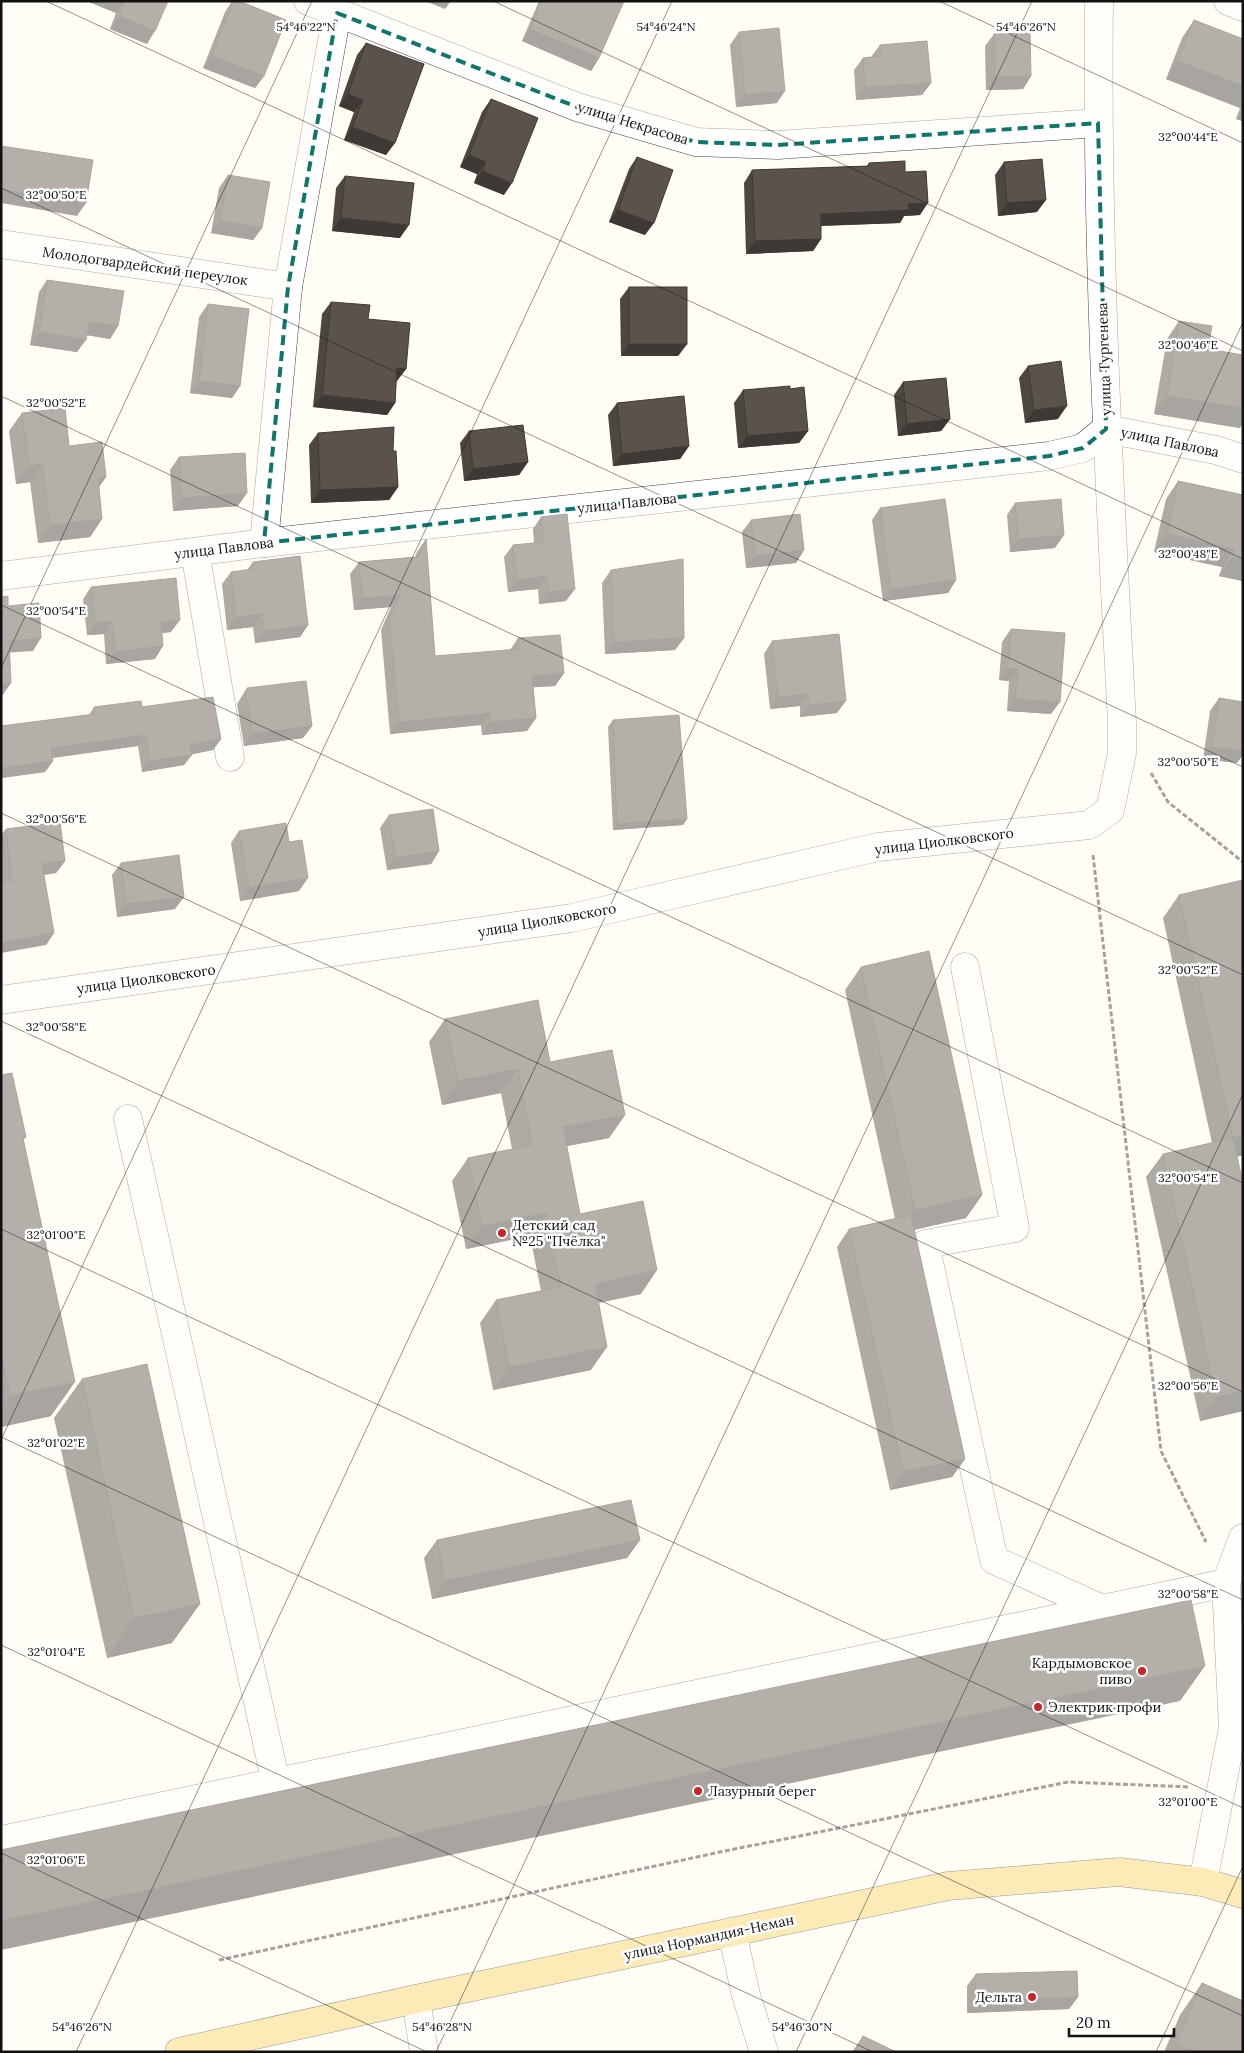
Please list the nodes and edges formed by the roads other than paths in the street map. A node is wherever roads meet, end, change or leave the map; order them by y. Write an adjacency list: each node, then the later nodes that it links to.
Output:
1 (308, 1): 5 (street, улица Некрасова)
2 (1099, 1): 6 (street, улица Тургенева)
3 (1228, 1): 4 (street)
4 (1243, 7)
5 (337, 13): 6 (street, улица Некрасова); 8 (street)
6 (1098, 123): 9 (street, улица Тургенева)
7 (1, 244): 8 (street, Молодогвардейский переулок)
8 (288, 287): 11 (street)
9 (1106, 429): 10 (street, улица Павлова); 11 (street, улица Павлова); 15 (street, улица Тургенева)
10 (1243, 459)
11 (264, 543): 12 (street, улица Павлова)
12 (195, 552): 13 (street, улица Павлова); 14 (street)
13 (1, 576)
14 (230, 757)
15 (1090, 825): 17 (street, улица Циолковского)
16 (965, 967): 21 (street)
17 (1, 1000)
18 (128, 1119): 22 (street)
19 (1243, 1538): 20 (street)
20 (1226, 1583): 21 (street); 24 (street)
21 (1102, 1609): 22 (street)
22 (276, 1783): 23 (street)
23 (1, 1840)
24 (1203, 1882): 25 (main road, улица Нормандия-Неман); 26 (main road, улица Нормандия-Неман)
25 (1243, 1894)
26 (732, 1932): 27 (main road, улица Нормандия-Неман); 30 (street)
27 (416, 1999): 28 (main road, улица Нормандия-Неман); 29 (street)
28 (179, 2052)
29 (424, 2052)
30 (764, 2052)

